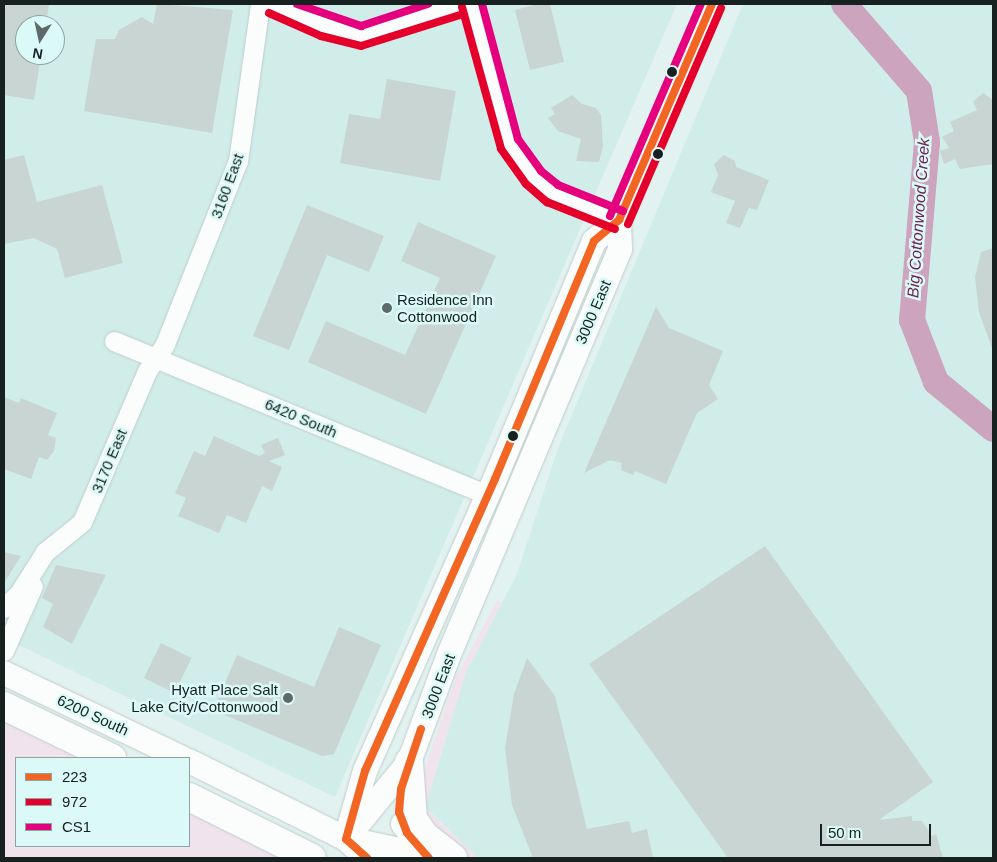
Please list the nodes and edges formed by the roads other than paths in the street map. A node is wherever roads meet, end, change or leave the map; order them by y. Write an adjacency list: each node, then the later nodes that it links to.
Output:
1 (260, 4): 8 (street, 3160 East)
2 (273, 4): 3 (street)
3 (460, 4)
4 (472, 4): 6 (street)
5 (712, 4): 6 (main road, 3000 East)
6 (619, 220): 9 (main road, 3000 East); 18 (main road, 3000 East)
7 (114, 342): 8 (street, 6420 South)
8 (156, 358): 9 (street, 6420 South); 10 (street, 3170 East)
9 (488, 495): 20 (main road, 3000 East)
10 (45, 552): 11 (street, 3170 East); 12 (street, 3170 East)
11 (4, 608)
12 (4, 651)
13 (4, 673): 16 (main road, 6200 South)
14 (4, 706): 15 (highway)
15 (110, 757)
16 (180, 757)
17 (190, 761): 20 (main road)
18 (409, 762): 20 (main road, 3000 East); 24 (main road); 25 (highway)
19 (190, 797): 21 (highway)
20 (346, 839): 22 (main road); 23 (main road)
21 (312, 858)
22 (368, 858)
23 (411, 858)
24 (429, 858)
25 (452, 858)

